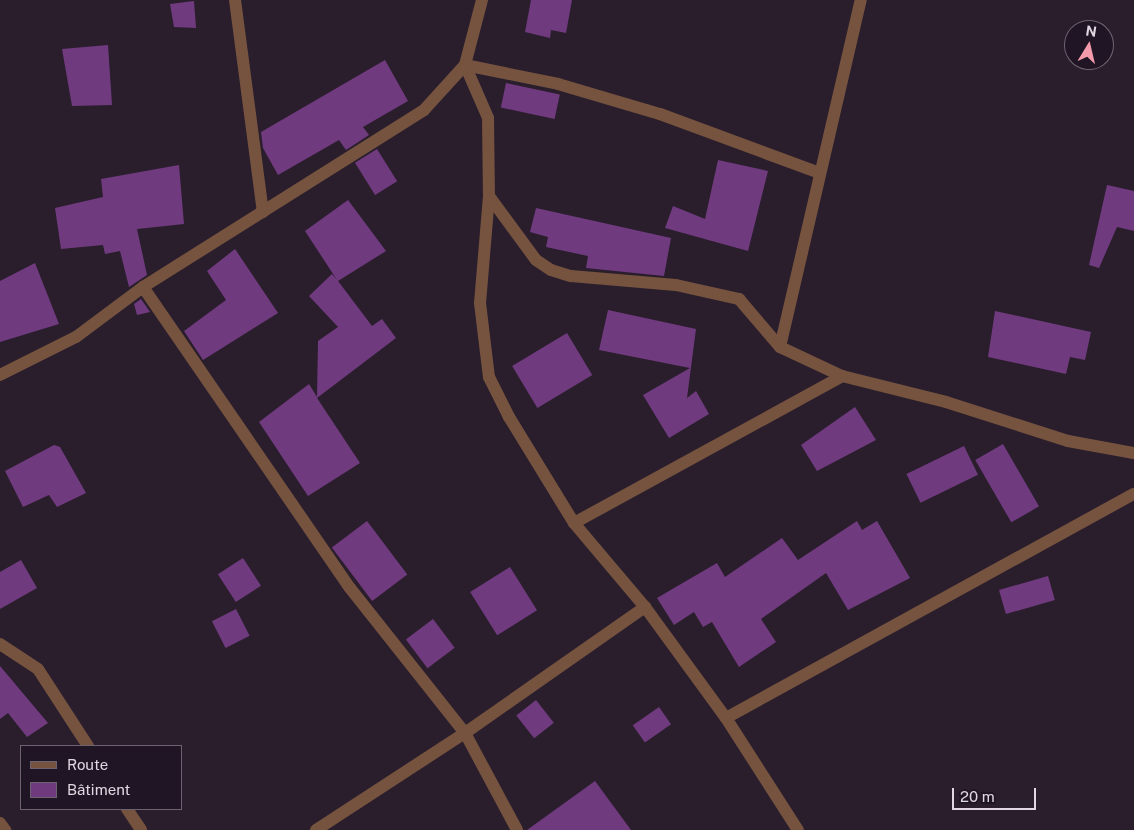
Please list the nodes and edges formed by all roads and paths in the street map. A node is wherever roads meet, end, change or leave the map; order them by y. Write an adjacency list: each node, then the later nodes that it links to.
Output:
1 (235, 0): 7 (street)
2 (482, 0): 4 (street)
3 (861, 0): 5 (street)
4 (465, 65): 5 (street); 6 (street); 7 (street)
5 (817, 172): 9 (street)
6 (489, 196): 9 (street); 14 (street)
7 (262, 212): 8 (street)
8 (143, 287): 10 (street); 18 (street)
9 (780, 347): 11 (street)
10 (0, 375)
11 (842, 376): 12 (street); 14 (street)
12 (1134, 453)
13 (1134, 494): 17 (street)
14 (574, 523): 15 (street)
15 (645, 607): 17 (street); 18 (street)
16 (0, 644): 19 (street)
17 (726, 718): 26 (street)
18 (465, 733): 24 (street); 25 (street)
19 (87, 745)
20 (128, 810): 23 (street)
21 (0, 822): 22 (street)
22 (5, 830)
23 (141, 830)
24 (316, 830)
25 (517, 830)
26 (798, 830)

